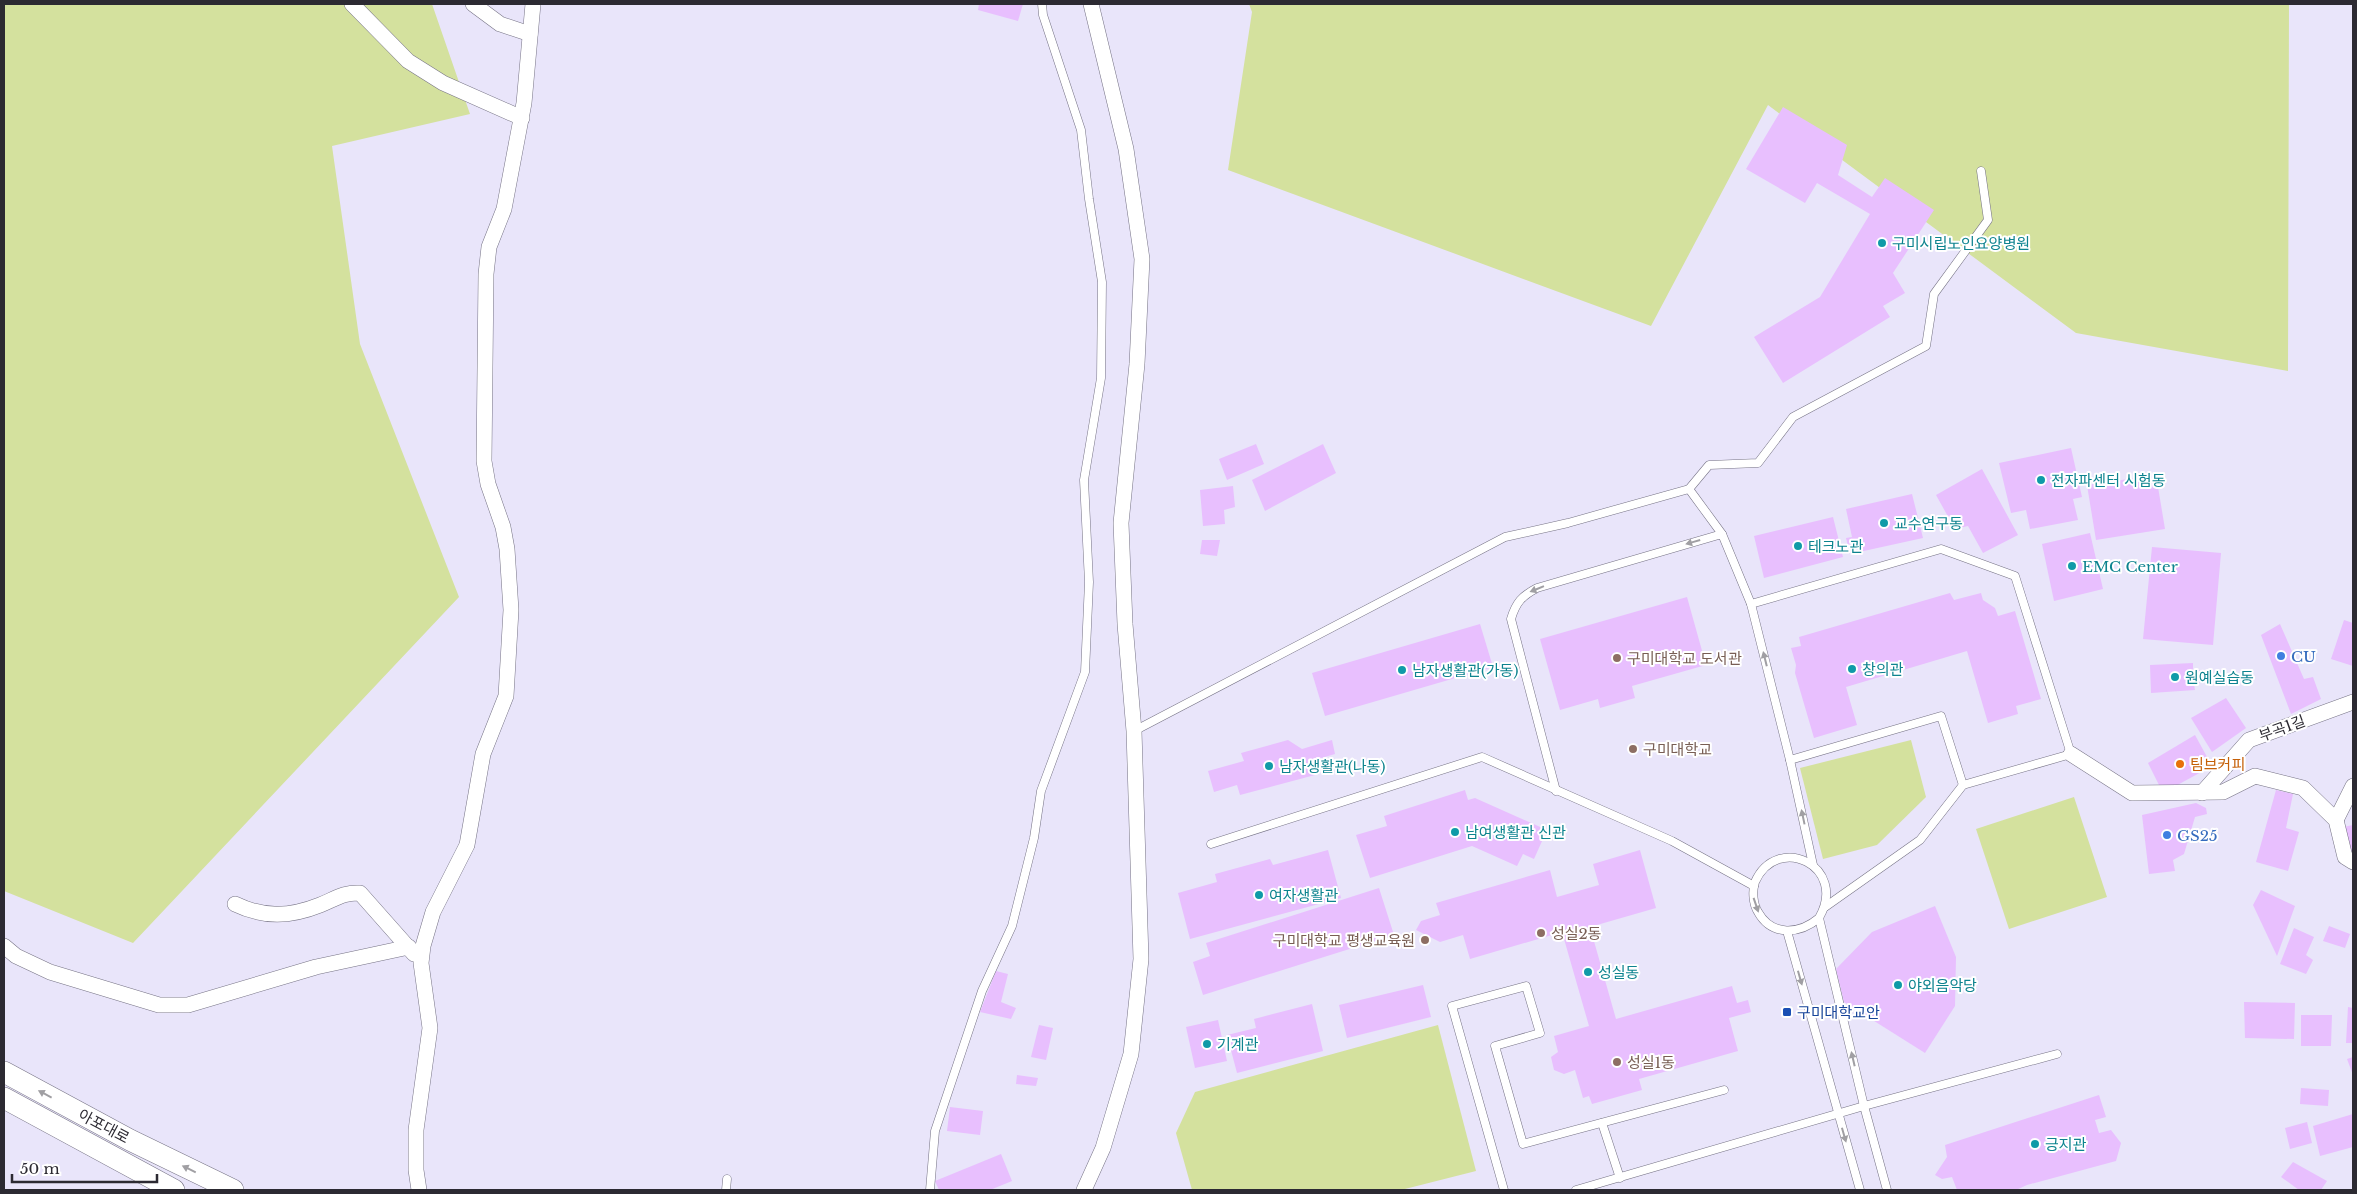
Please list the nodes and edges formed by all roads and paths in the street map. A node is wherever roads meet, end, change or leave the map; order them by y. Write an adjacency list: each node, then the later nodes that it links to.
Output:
1 (352, 4): 7 (street)
2 (473, 4): 6 (street)
3 (533, 4): 6 (street)
4 (1042, 4): 45 (lane)
5 (1090, 4): 13 (street)
6 (530, 34): 7 (street)
7 (522, 118): 31 (street)
8 (1980, 171): 9 (lane)
9 (1688, 489): 10 (lane); 13 (lane)
10 (1722, 534): 11 (lane); 18 (lane, one-way to 18)
11 (1751, 604): 14 (lane); 15 (lane, one-way to 11)
12 (2353, 702): 19 (street, 부곡1길)
13 (1134, 731): 46 (street)
14 (2071, 754): 16 (lane); 19 (street)
15 (1790, 760): 16 (lane); 23 (lane, one-way to 15)
16 (1963, 785): 26 (lane)
17 (2353, 786): 20 (street)
18 (1556, 791): 21 (lane); 24 (lane)
19 (2202, 793): 20 (street)
20 (2336, 820): 22 (street)
21 (1211, 844)
22 (2353, 862)
23 (1813, 864): 24 (lane); 26 (lane)
24 (1754, 886): 28 (lane, one-way to 28)
25 (235, 904): 30 (street)
26 (1825, 908): 27 (lane)
27 (1819, 918): 28 (lane); 36 (lane, one-way to 27)
28 (1787, 931): 37 (lane, one-way to 37)
29 (4, 946): 30 (street)
30 (410, 947): 31 (street)
31 (421, 963): 43 (street)
32 (2056, 1054): 36 (lane)
33 (4, 1072): 42 (main road, 아포대로, one-way to 33)
34 (1724, 1090): 38 (lane)
35 (4, 1098): 41 (main road, 아포대로)
36 (1864, 1106): 37 (lane); 50 (lane)
37 (1838, 1114): 39 (lane); 49 (lane, one-way to 49)
38 (1602, 1123): 39 (lane); 47 (lane)
39 (1620, 1178): 48 (lane)
40 (727, 1180): 44 (lane)
41 (174, 1190)
42 (233, 1190)
43 (419, 1190)
44 (726, 1190)
45 (930, 1190)
46 (1084, 1190)
47 (1504, 1190)
48 (1576, 1190)
49 (1860, 1190)
50 (1887, 1190)

